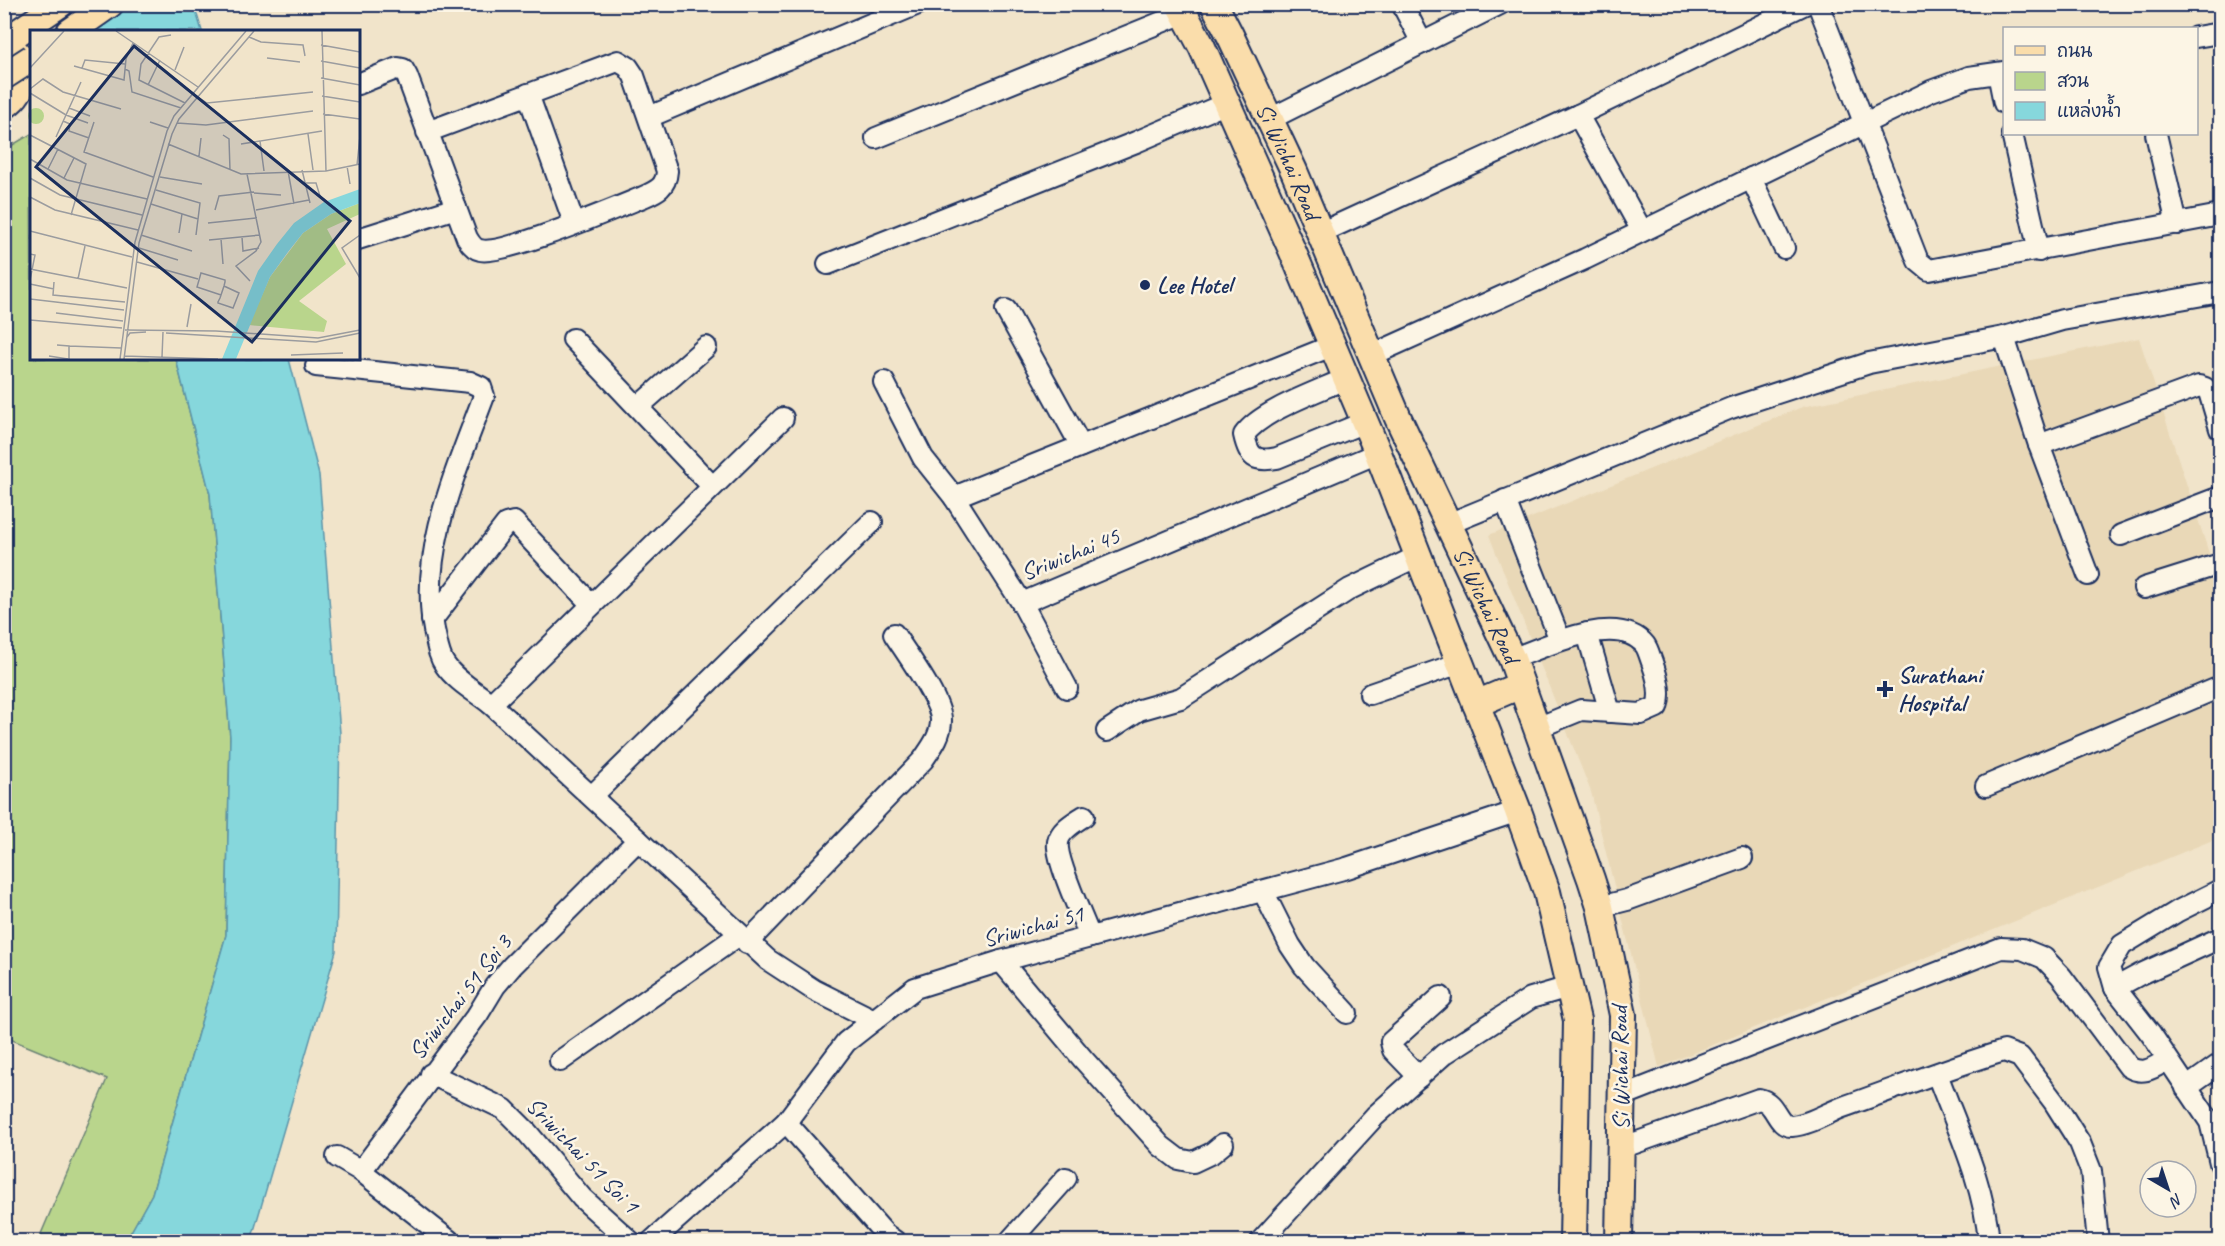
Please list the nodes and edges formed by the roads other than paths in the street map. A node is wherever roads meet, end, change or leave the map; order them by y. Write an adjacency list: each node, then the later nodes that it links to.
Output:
1 (60, 4): 13 (main road)
2 (110, 4): 10 (main road)
3 (918, 4): 24 (street)
4 (1214, 4): 25 (main road, Si Wichai Road)
5 (1402, 4): 14 (street)
6 (1500, 4): 14 (street)
7 (1805, 4): 23 (street)
8 (1818, 4): 26 (street)
9 (1182, 9): 21 (main road, Si Wichai Road); 30 (street)
10 (73, 30)
11 (2220, 33): 12 (street)
12 (2198, 37)
13 (4, 42): 22 (main road)
14 (1422, 44): 25 (street)
15 (30, 58): 17 (main road, bridge)
16 (2001, 73): 19 (street); 26 (street)
17 (4, 76)
18 (360, 83): 27 (street)
19 (2003, 92)
20 (528, 94): 24 (street); 27 (street); 34 (street)
21 (1227, 103): 41 (street); 46 (main road, Si Wichai Road)
22 (4, 106)
23 (1578, 115): 36 (street); 37 (street)
24 (649, 117): 34 (street)
25 (1270, 119): 37 (main road, Si Wichai Road)
26 (1865, 123): 31 (street); 40 (street)
27 (427, 132): 32 (street)
28 (2012, 135): 40 (street)
29 (2156, 135): 35 (street)
30 (876, 138)
31 (1751, 178): 36 (street); 39 (street)
32 (456, 208): 34 (street); 38 (street)
33 (2220, 215): 35 (street)
34 (574, 223)
35 (2177, 224): 40 (street)
36 (1642, 231): 48 (street)
37 (1320, 234): 48 (main road, Si Wichai Road)
38 (360, 238)
39 (1784, 248)
40 (2039, 251)
41 (828, 264)
42 (2220, 292): 44 (street)
43 (1006, 310): 57 (street)
44 (2004, 337): 56 (street); 62 (street)
45 (573, 339): 52 (street)
46 (1334, 345): 50 (main road, Si Wichai Road); 57 (street)
47 (706, 347): 52 (street)
48 (1372, 355): 64 (main road, Si Wichai Road)
49 (316, 366): 72 (street)
50 (1347, 378): 54 (main road, Si Wichai Road); 54 (street)
51 (884, 382): 60 (street, Sriwichai 45)
52 (638, 407): 59 (street)
53 (783, 418): 59 (street)
54 (1365, 423): 58 (main road, Si Wichai Road)
55 (2220, 429): 56 (street)
56 (2038, 445): 68 (street)
57 (1081, 446): 60 (street)
58 (1378, 453): 66 (main road, Si Wichai Road); 70 (street, Sriwichai 45)
59 (712, 486): 71 (street)
60 (954, 497): 70 (street, Sriwichai 45)
61 (2220, 497): 65 (street)
62 (1505, 500): 64 (street); 75 (street)
63 (872, 522): 88 (street)
64 (1448, 524): 76 (main road, Si Wichai Road)
65 (2121, 535)
66 (1418, 556): 77 (main road, Si Wichai Road); 86 (street)
67 (2220, 564): 69 (street)
68 (2088, 575)
69 (2144, 588)
70 (1022, 603): 80 (street)
71 (591, 604): 72 (street); 82 (street)
72 (432, 620): 82 (street)
73 (1587, 633): 75 (street); 84 (street); 84 (street)
74 (894, 634): 98 (street)
75 (1560, 640): 76 (street)
76 (1512, 659): 78 (main road, Si Wichai Road)
77 (1460, 663): 81 (street); 83 (main road, Si Wichai Road)
78 (1521, 685): 83 (main road); 85 (main road, Si Wichai Road)
79 (2220, 687): 87 (street)
80 (1067, 688)
81 (1370, 694)
82 (490, 704): 88 (street)
83 (1476, 704): 89 (main road, Si Wichai Road)
84 (1610, 712): 85 (street)
85 (1537, 728): 95 (main road, Si Wichai Road)
86 (1107, 731)
87 (1986, 786)
88 (591, 796): 91 (street)
89 (1518, 811): 94 (street, Sriwichai 51); 100 (main road, Si Wichai Road)
90 (1084, 816): 96 (street)
91 (638, 840): 98 (street); 108 (street, Sriwichai 51 Soi 3)
92 (1742, 858): 95 (street)
93 (2220, 890): 101 (street)
94 (1263, 891): 96 (street, Sriwichai 51); 103 (street)
95 (1600, 907): 112 (main road, Si Wichai Road)
96 (1090, 937): 99 (street, Sriwichai 51)
97 (2220, 938): 101 (street)
98 (743, 939): 104 (street); 106 (street)
99 (1001, 961): 104 (street, Sriwichai 51); 114 (street)
100 (1569, 987): 110 (street); 126 (main road, Si Wichai Road)
101 (2115, 988): 105 (street)
102 (1441, 997): 110 (street)
103 (1347, 1013)
104 (874, 1020): 113 (street, Sriwichai 51)
105 (2167, 1060): 111 (street); 112 (street)
106 (560, 1061)
107 (2220, 1064): 111 (street)
108 (432, 1074): 118 (street, Sriwichai 51 Soi 3); 121 (street, Sriwichai 51 Soi 1)
109 (1937, 1074): 115 (street); 128 (street); 129 (street)
110 (1419, 1077): 125 (street)
111 (2186, 1088): 117 (street)
112 (1622, 1096): 115 (main road, Si Wichai Road)
113 (786, 1122): 122 (street, Sriwichai 51); 123 (street)
114 (1223, 1144)
115 (1621, 1148): 127 (main road, Si Wichai Road)
116 (337, 1157): 118 (street)
117 (2220, 1162)
118 (361, 1171): 120 (street)
119 (1066, 1178): 124 (street)
120 (451, 1242)
121 (631, 1242)
122 (651, 1242)
123 (896, 1242)
124 (1009, 1242)
125 (1260, 1242)
126 (1573, 1242)
127 (1619, 1242)
128 (1989, 1242)
129 (2098, 1242)

